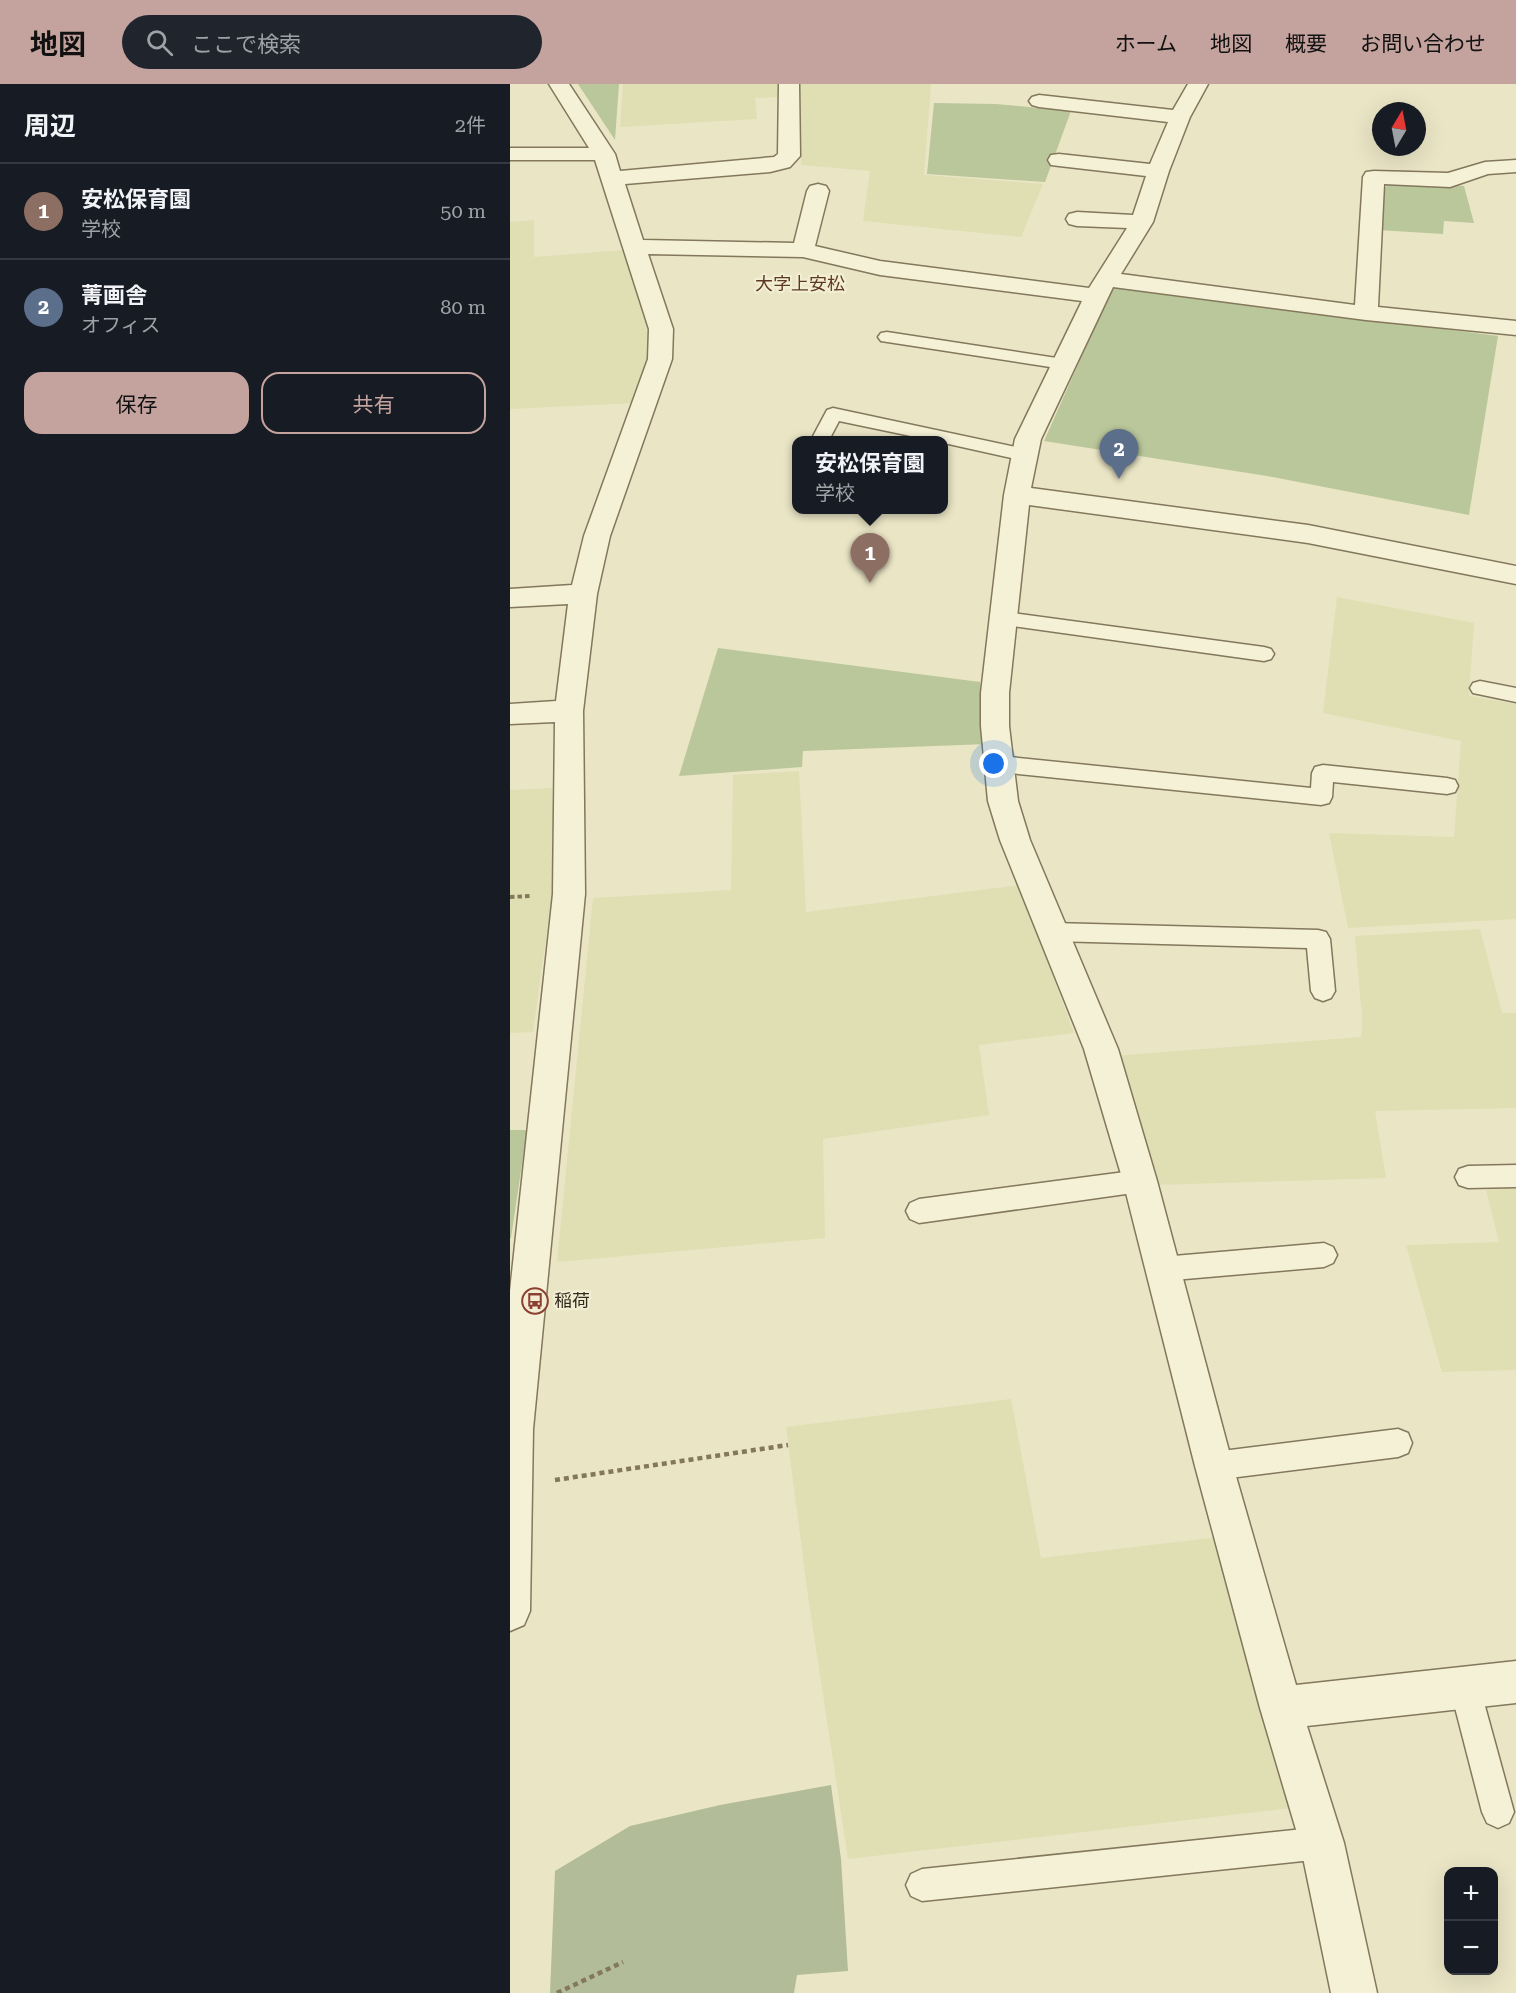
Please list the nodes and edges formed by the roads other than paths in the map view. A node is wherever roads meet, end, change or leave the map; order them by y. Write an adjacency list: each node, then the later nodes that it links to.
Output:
1 (559, 84): 8 (street)
2 (789, 84): 8 (street)
3 (1198, 84): 5 (street)
4 (1039, 101): 5 (street)
5 (1180, 117): 10 (street)
6 (510, 154): 8 (street)
7 (1059, 160): 10 (street)
8 (609, 166): 14 (street)
9 (1516, 166): 17 (street)
10 (1158, 171): 13 (street)
11 (818, 190): 15 (street)
12 (1077, 219): 13 (street)
13 (1142, 222): 16 (street)
14 (635, 247): 15 (street); 27 (street)
15 (803, 250): 16 (street)
16 (1102, 288): 17 (street); 20 (street)
17 (1366, 313): 18 (street)
18 (1516, 328)
19 (887, 337): 20 (lane)
20 (1063, 364): 24 (street)
21 (822, 436): 22 (lane)
22 (936, 436)
23 (948, 439): 24 (lane)
24 (1025, 455): 25 (street)
25 (1017, 495): 26 (street); 29 (street)
26 (1516, 575)
27 (583, 594): 28 (street); 33 (street)
28 (510, 598)
29 (1005, 619): 30 (lane); 35 (street)
30 (1264, 654)
31 (1480, 688): 32 (lane)
32 (1516, 695)
33 (569, 711): 34 (street); 45 (street)
34 (510, 714)
35 (1000, 764): 36 (lane); 37 (street)
36 (1447, 786)
37 (1053, 932): 38 (lane); 41 (street)
38 (1323, 991)
39 (1516, 1176): 40 (lane)
40 (1468, 1177)
41 (1140, 1181): 42 (lane); 44 (street)
42 (919, 1211)
43 (1324, 1255): 44 (lane)
44 (1162, 1269): 47 (street)
45 (516, 1342): 48 (street)
46 (1398, 1443): 47 (lane)
47 (1214, 1466): 51 (street)
48 (510, 1611)
49 (1516, 1682): 50 (street)
50 (1466, 1688): 51 (street); 52 (lane)
51 (1281, 1708): 53 (street)
52 (1498, 1812)
53 (1322, 1843): 54 (lane); 55 (street)
54 (922, 1885)
55 (1354, 1993)

